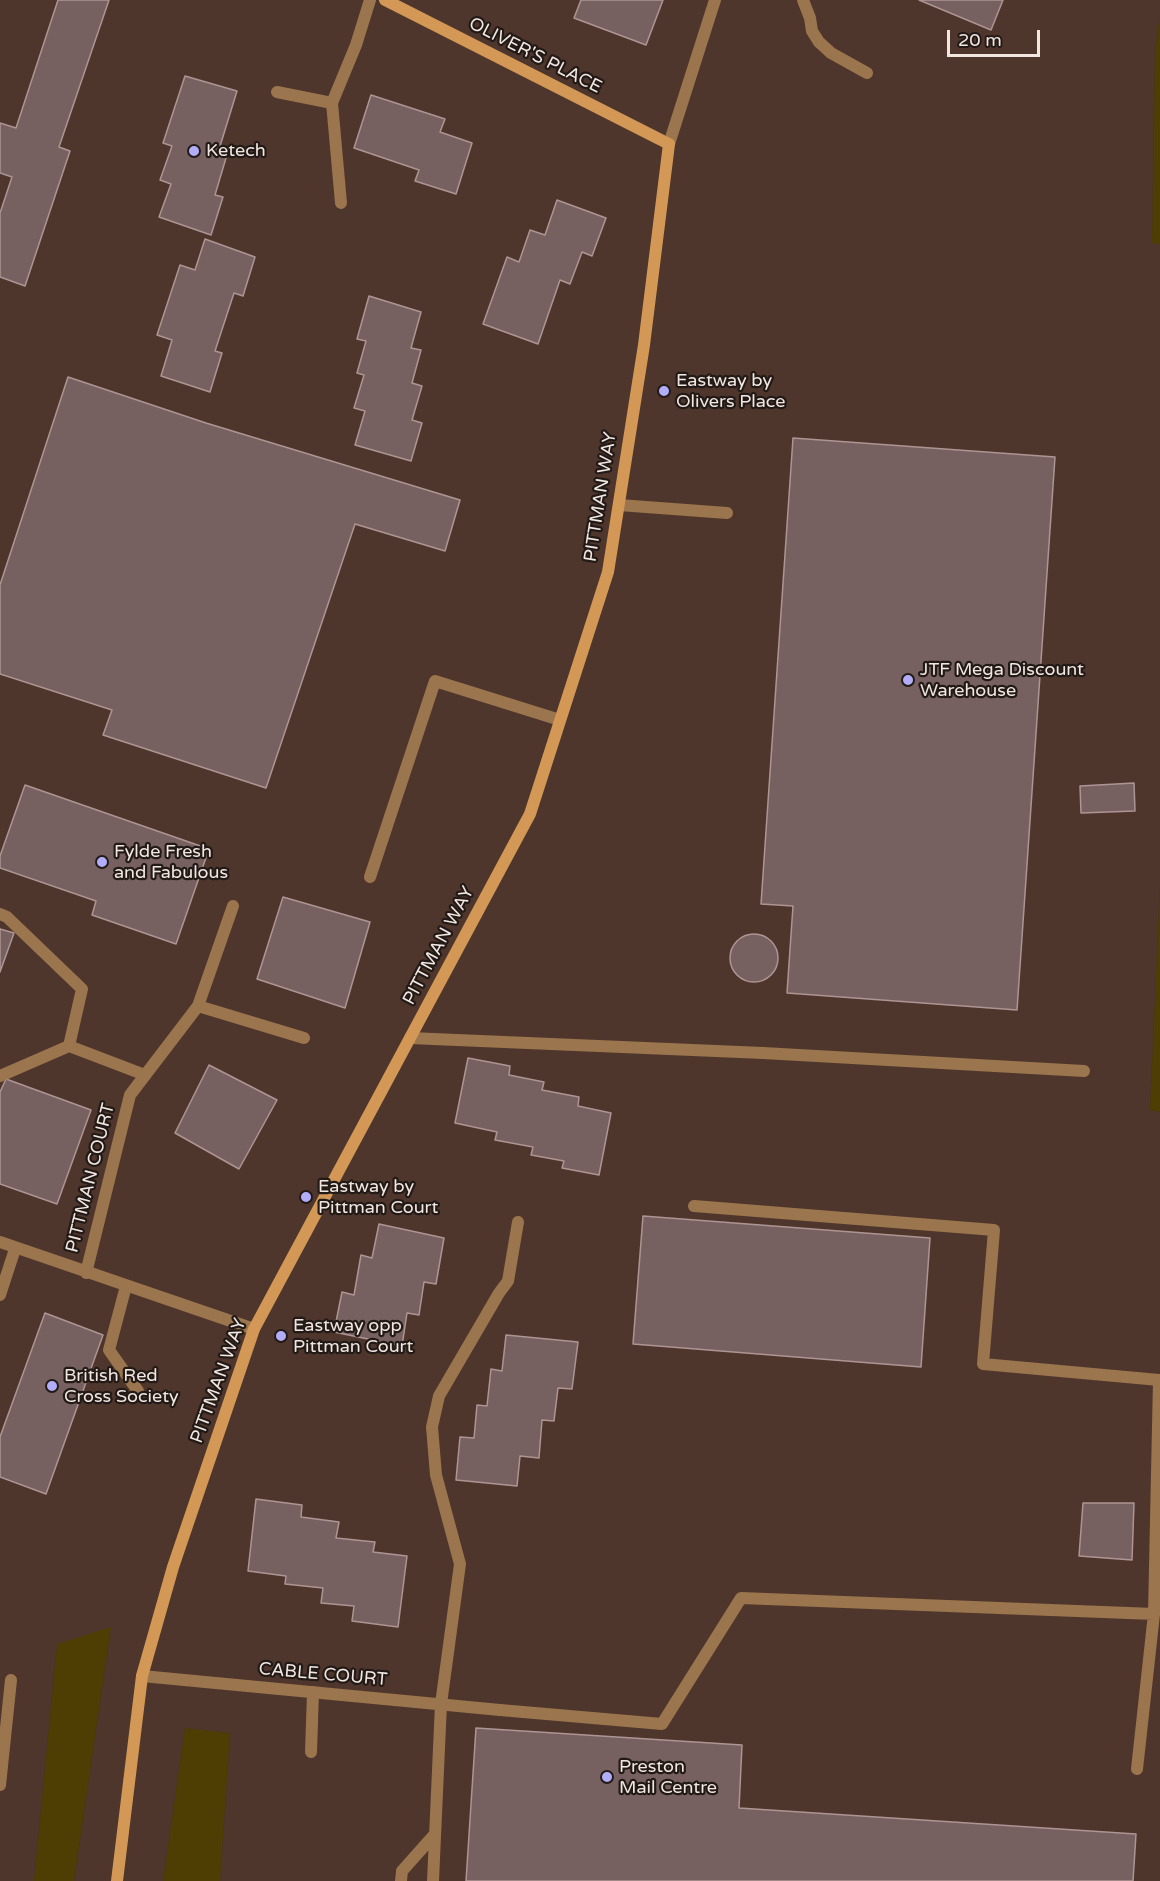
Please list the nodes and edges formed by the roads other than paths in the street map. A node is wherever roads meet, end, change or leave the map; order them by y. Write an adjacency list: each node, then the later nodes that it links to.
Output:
1 (370, 0): 7 (street)
2 (385, 0): 8 (street, OLIVER'S PLACE)
3 (715, 0): 8 (street, PITTMAN WAY)
4 (803, 0): 5 (street)
5 (867, 74)
6 (277, 92): 7 (street)
7 (332, 103): 9 (street)
8 (669, 144): 10 (street, PITTMAN WAY)
9 (341, 202)
10 (619, 506): 11 (street); 12 (street, PITTMAN WAY)
11 (727, 513)
12 (560, 720): 13 (street); 18 (street, PITTMAN WAY)
13 (370, 877)
14 (233, 906): 16 (street, PITTMAN COURT)
15 (0, 914): 19 (street)
16 (198, 1006): 17 (street); 21 (street, PITTMAN COURT)
17 (304, 1038)
18 (410, 1038): 20 (street); 30 (street, PITTMAN WAY)
19 (69, 1046): 21 (street); 22 (street)
20 (1084, 1071)
21 (145, 1075): 27 (street, PITTMAN COURT)
22 (0, 1076)
23 (694, 1206): 32 (street)
24 (518, 1222): 36 (street)
25 (0, 1242): 26 (street, PITTMAN COURT)
26 (15, 1249): 27 (street, PITTMAN COURT); 29 (street)
27 (86, 1273): 28 (street, PITTMAN COURT)
28 (126, 1286): 30 (street, PITTMAN COURT); 31 (street)
29 (0, 1295)
30 (254, 1329): 33 (street, PITTMAN WAY)
31 (138, 1391)
32 (1154, 1614): 36 (street, CABLE COURT); 38 (street)
33 (142, 1676): 35 (street, CABLE COURT); 41 (street, PITTMAN WAY)
34 (11, 1680): 39 (street)
35 (313, 1692): 36 (street, CABLE COURT); 37 (street)
36 (441, 1704): 40 (street)
37 (311, 1752)
38 (1137, 1769)
39 (0, 1785)
40 (435, 1834): 42 (street); 43 (street)
41 (117, 1881)
42 (401, 1881)
43 (433, 1881)

